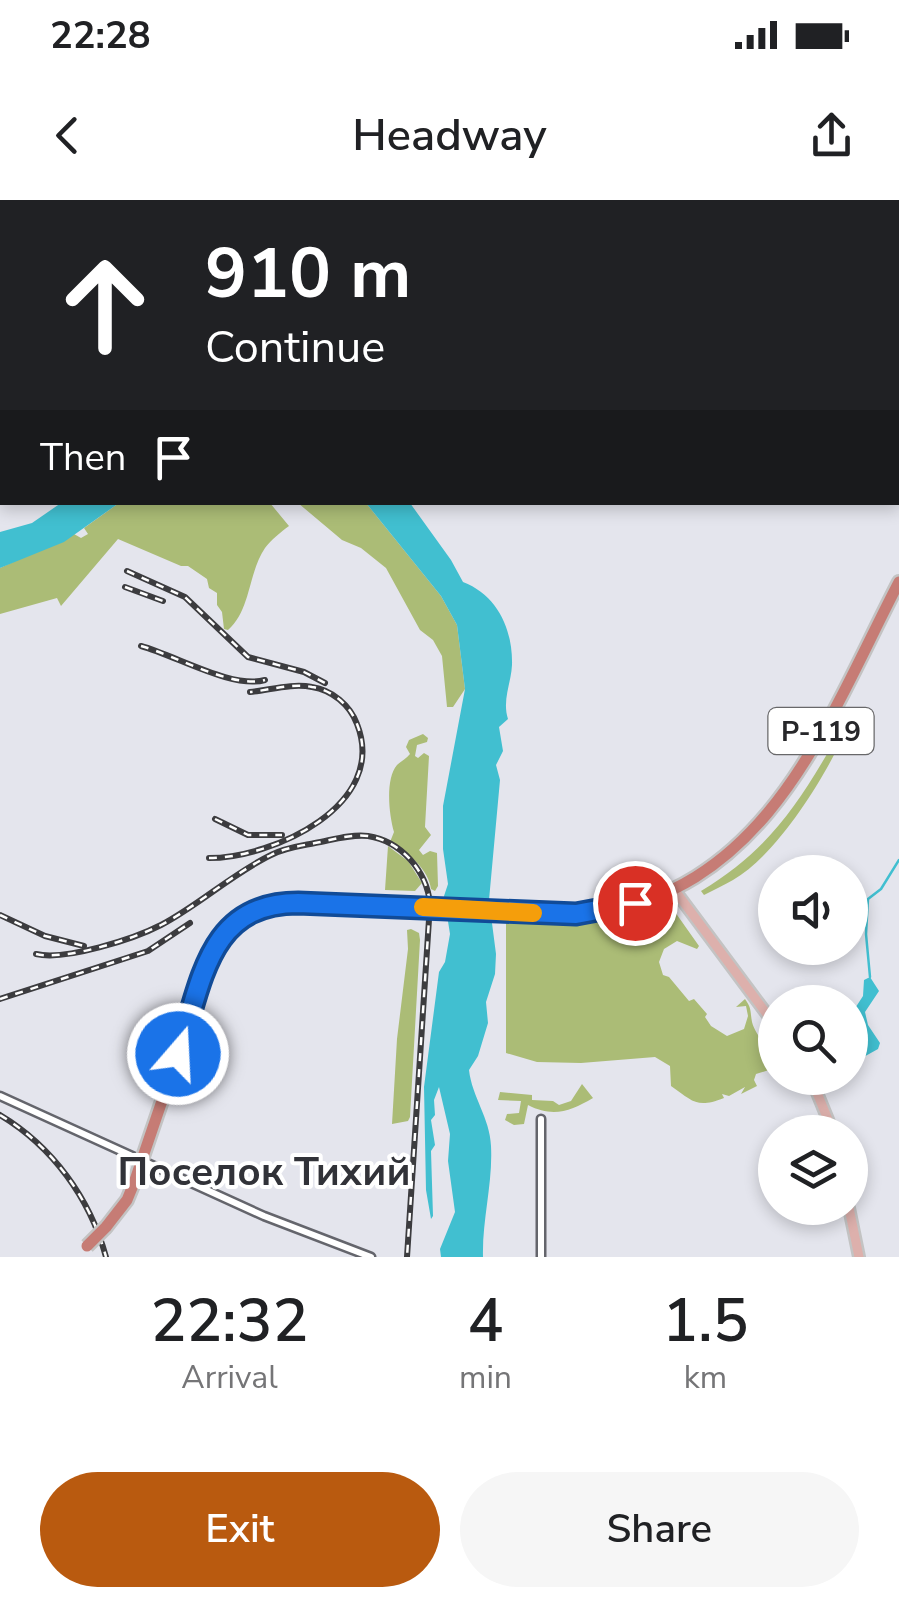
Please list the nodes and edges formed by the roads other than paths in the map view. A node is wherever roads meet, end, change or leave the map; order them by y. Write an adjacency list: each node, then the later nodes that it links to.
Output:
1 (899, 582): 2 (highway, Р-119)
2 (693, 876): 3 (highway, Р-119); 4 (main road)
3 (667, 891): 4 (main road); 8 (highway, Р-119, bridge)
4 (682, 900): 5 (main road)
5 (758, 1003)
6 (0, 1096): 8 (street)
7 (541, 1119): 12 (street)
8 (142, 1162): 10 (highway, Р-119, bridge); 11 (street)
9 (852, 1225): 13 (main road)
10 (77, 1257)
11 (372, 1257)
12 (541, 1257)
13 (859, 1257)

